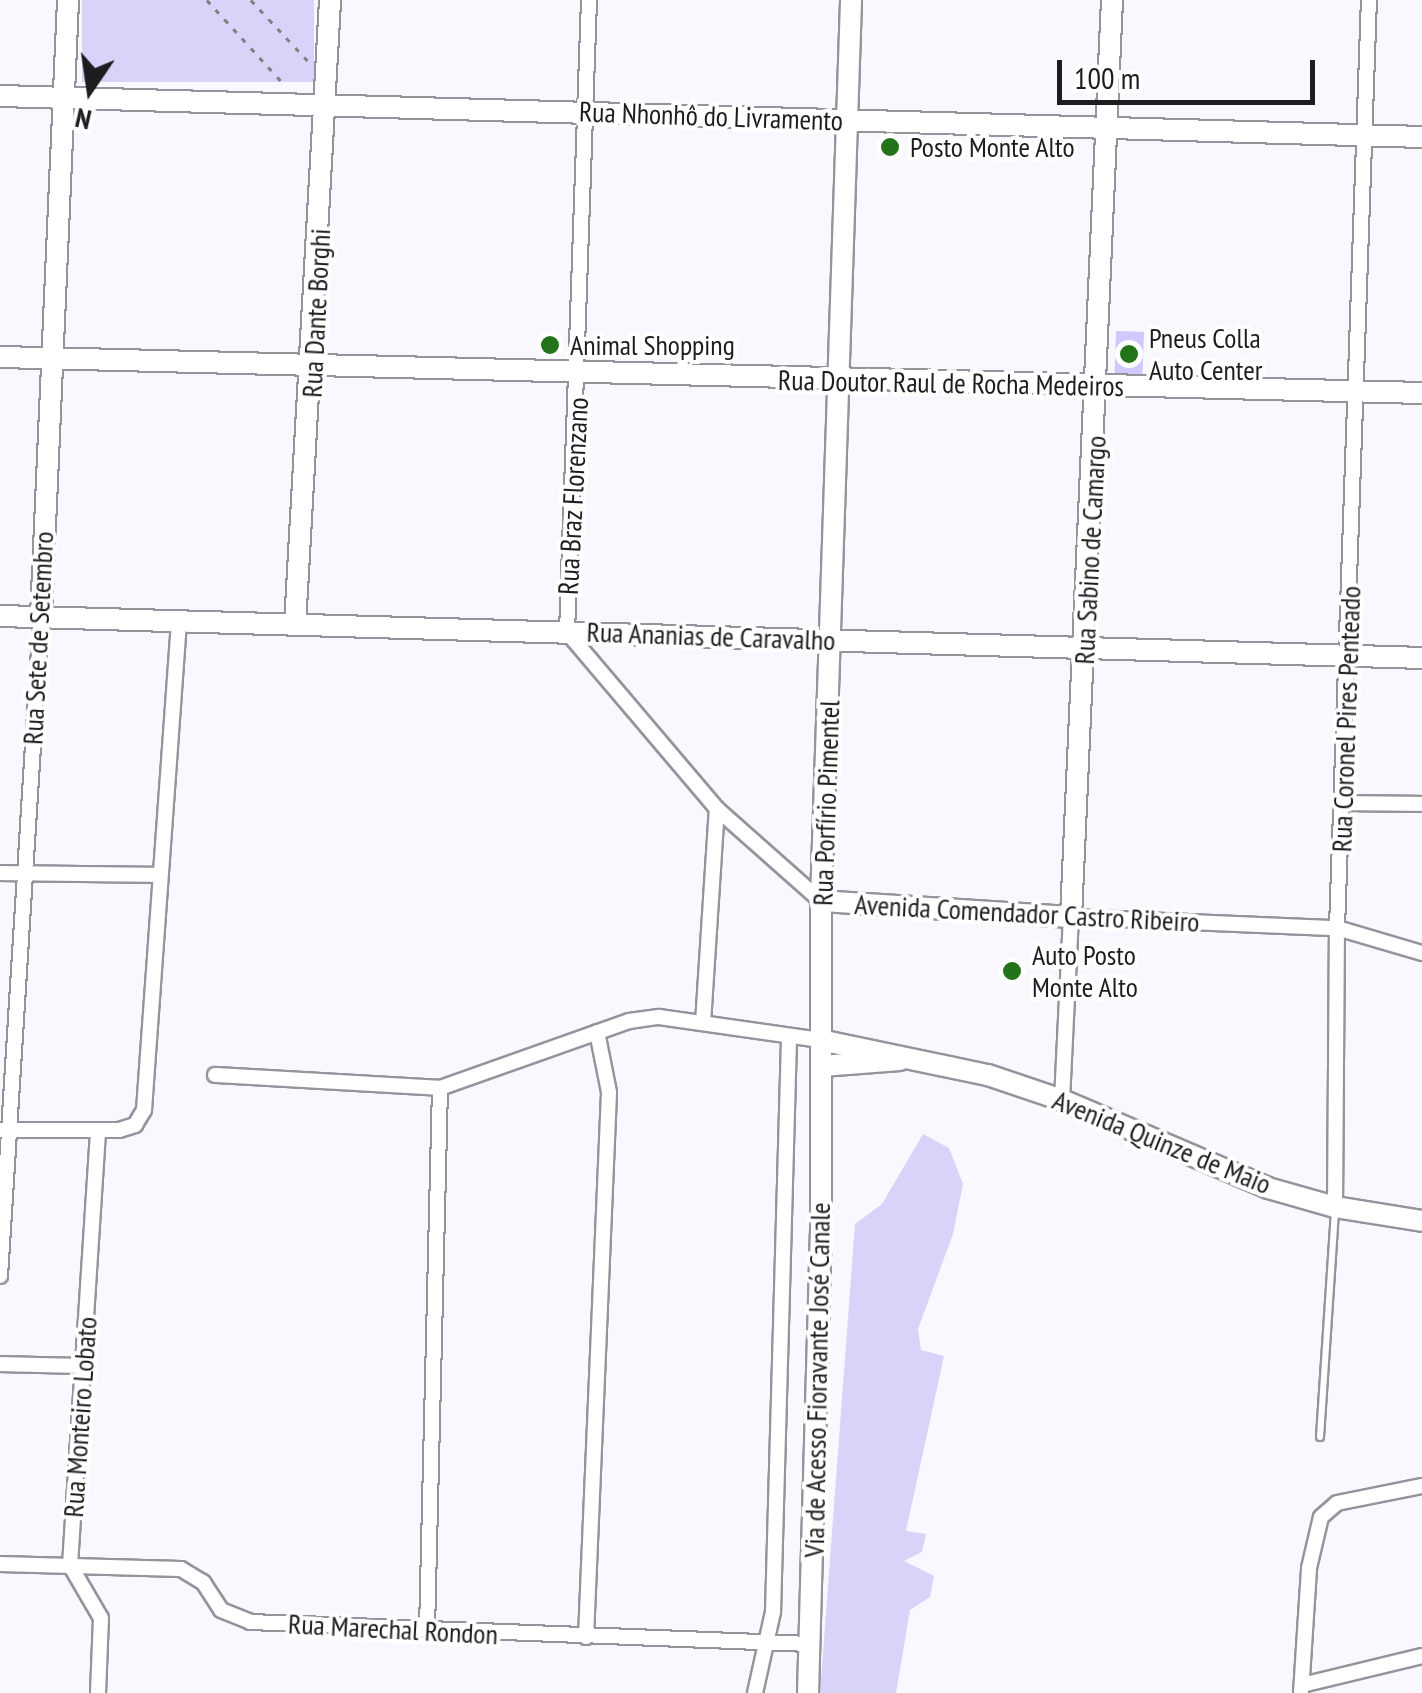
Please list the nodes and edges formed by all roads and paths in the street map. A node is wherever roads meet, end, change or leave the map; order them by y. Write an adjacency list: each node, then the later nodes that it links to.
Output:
1 (68, 0): 11 (street, Rua Sete de Setembro)
2 (207, 0): 12 (path)
3 (251, 0): 9 (path)
4 (330, 0): 9 (street, Rua Dante Borghi)
5 (588, 0): 14 (street, Rua Braz Florenzano)
6 (851, 0): 15 (street, Rua Porfírio Pimentel)
7 (1112, 0): 16 (street, Rua Sabino de Camargo)
8 (1369, 0): 17 (street, Rua Coronel Pires Penteado)
9 (327, 81): 13 (street, Rua Dante Borghi)
10 (0, 96): 11 (street, Rua Nhonhô do Livramento)
11 (66, 98): 12 (street, Rua Nhonhô do Livramento); 20 (street, Rua Sete de Setembro)
12 (303, 104): 13 (street, Rua Nhonhô do Livramento)
13 (326, 105): 14 (street, Rua Nhonhô do Livramento); 21 (street, Rua Dante Borghi)
14 (585, 112): 15 (street, Rua Nhonhô do Livramento); 22 (street, Rua Braz Florenzano)
15 (848, 120): 16 (street, Rua Nhonhô do Livramento); 23 (street, Rua Porfírio Pimentel)
16 (1105, 128): 17 (street, Rua Nhonhô do Livramento); 24 (street, Rua Sabino de Camargo)
17 (1365, 135): 18 (street, Rua Nhonhô do Livramento); 25 (street, Rua Coronel Pires Penteado)
18 (1422, 136)
19 (0, 357): 20 (street, Rua Doutor Raul de Rocha Medeiros)
20 (53, 358): 21 (street, Rua Doutor Raul de Rocha Medeiros); 28 (street, Rua Sete de Setembro)
21 (314, 366): 22 (street, Rua Doutor Raul de Rocha Medeiros); 30 (street, Rua Dante Borghi)
22 (579, 374): 23 (street, Rua Doutor Raul de Rocha Medeiros); 31 (street, Rua Braz Florenzano)
23 (838, 381): 24 (street, Rua Doutor Raul de Rocha Medeiros); 32 (street, Rua Porfírio Pimentel)
24 (1098, 386): 25 (street, Rua Doutor Raul de Rocha Medeiros); 33 (street, Rua Sabino de Camargo)
25 (1356, 392): 26 (street, Rua Doutor Raul de Rocha Medeiros); 34 (street, Rua Coronel Pires Penteado)
26 (1422, 393)
27 (0, 616): 28 (street, Rua Ananias de Caravalho)
28 (40, 617): 29 (street, Rua Ananias de Caravalho); 40 (street, Rua Sete de Setembro)
29 (179, 621): 30 (street, Rua Ananias de Caravalho); 41 (street)
30 (295, 624): 31 (street, Rua Ananias de Caravalho)
31 (567, 632): 32 (street, Rua Ananias de Caravalho); 38 (street, Avenida Comendador Castro Ribeiro)
32 (832, 640): 33 (street, Rua Ananias de Caravalho); 42 (street, Rua Porfírio Pimentel)
33 (1084, 647): 34 (street, Rua Ananias de Caravalho); 43 (street, Rua Sabino de Camargo)
34 (1348, 654): 35 (street, Rua Ananias de Caravalho); 36 (street, Rua Coronel Pires Penteado)
35 (1422, 658)
36 (1345, 803): 37 (street); 44 (street, Rua Coronel Pires Penteado)
37 (1422, 804)
38 (717, 808): 42 (street, Avenida Comendador Castro Ribeiro); 46 (street)
39 (0, 872): 40 (street)
40 (24, 873): 41 (street); 55 (street, Rua Sete de Setembro)
41 (159, 875): 56 (street)
42 (821, 901): 43 (street, Avenida Comendador Castro Ribeiro); 49 (street, Rua Porfírio Pimentel)
43 (1071, 916): 44 (street, Avenida Comendador Castro Ribeiro); 54 (street, Rua Sabino de Camargo)
44 (1337, 928): 45 (street, Avenida Comendador Castro Ribeiro); 57 (street, Rua Coronel Pires Penteado)
45 (1422, 954)
46 (703, 1024): 47 (street); 48 (street)
47 (596, 1032): 53 (street); 67 (street)
48 (789, 1040): 49 (street); 69 (street)
49 (820, 1040): 50 (street); 51 (street, Rua Porfírio Pimentel)
50 (903, 1060): 51 (street); 54 (street, Avenida Quinze de Maio)
51 (822, 1066): 68 (street, Via de Acesso Fioravante José Canale)
52 (215, 1075): 53 (street)
53 (440, 1088): 66 (street)
54 (1062, 1100): 57 (street, Avenida Quinze de Maio)
55 (4, 1130): 56 (street); 59 (street, Rua Sete de Setembro)
56 (98, 1132): 61 (street, Rua Monteiro Lobato)
57 (1335, 1208): 58 (street, Avenida Quinze de Maio); 62 (lane, Rua Coronel Pires Penteado)
58 (1422, 1221)
59 (0, 1276)
60 (0, 1364): 61 (street)
61 (84, 1366): 65 (street, Rua Monteiro Lobato)
62 (1320, 1437)
63 (1422, 1486): 71 (street)
64 (0, 1564): 65 (street, Rua Marechal Rondon)
65 (70, 1564): 66 (street, Rua Marechal Rondon); 72 (street)
66 (427, 1630): 67 (street, Rua Marechal Rondon)
67 (586, 1637): 69 (street, Rua Marechal Rondon)
68 (810, 1644): 69 (street, Rua Marechal Rondon); 74 (street, Via de Acesso Fioravante José Canale)
69 (763, 1645): 73 (street)
70 (1422, 1656): 71 (street)
71 (1301, 1689)
72 (98, 1693)
73 (755, 1693)
74 (808, 1693)

